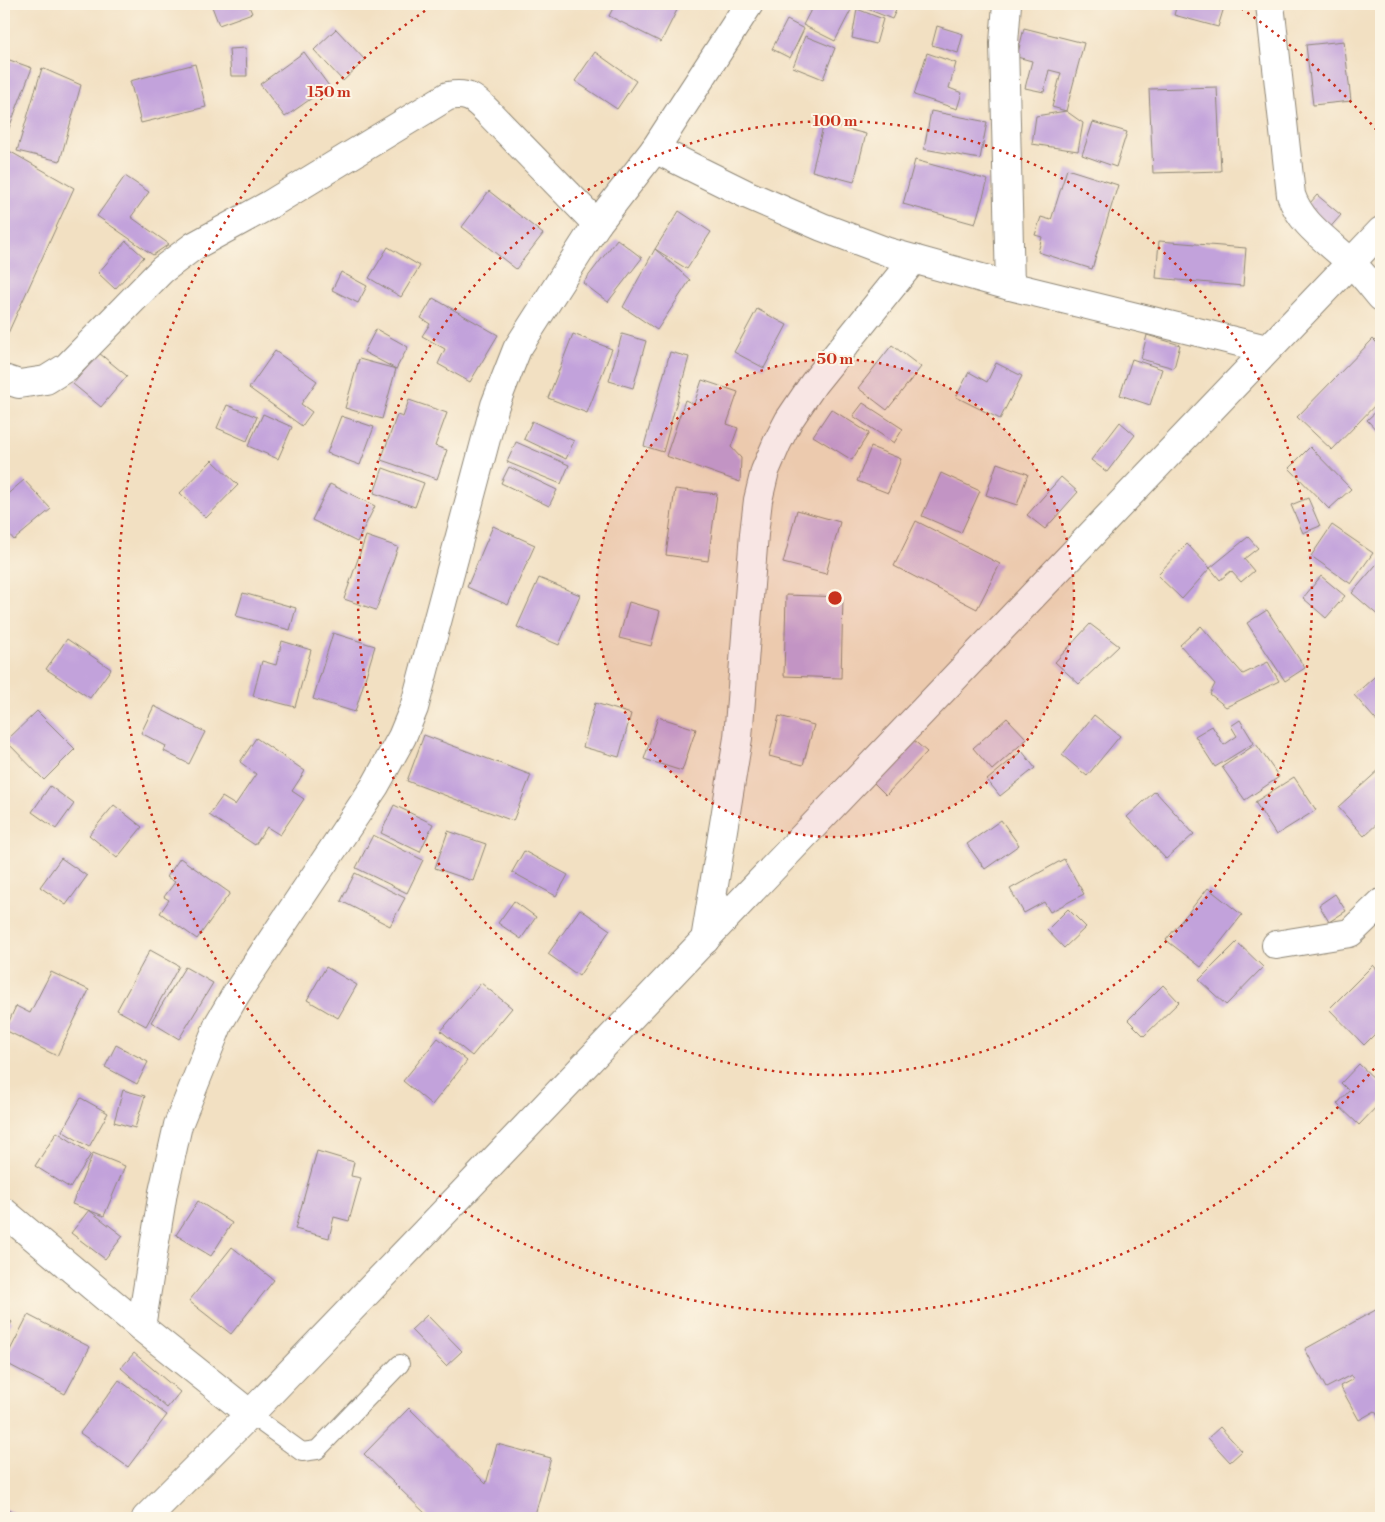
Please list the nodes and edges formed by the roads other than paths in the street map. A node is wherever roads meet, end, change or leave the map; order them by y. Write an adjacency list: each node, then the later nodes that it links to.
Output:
1 (749, 4): 4 (street)
2 (1007, 4): 9 (street)
3 (1270, 4): 8 (street)
4 (655, 149): 5 (street); 7 (street)
5 (597, 224): 12 (street); 17 (street)
6 (1381, 231): 8 (street)
7 (914, 259): 9 (street); 14 (street)
8 (1351, 262): 10 (street); 11 (street)
9 (1010, 286): 11 (street)
10 (1381, 297)
11 (1267, 349): 14 (street)
12 (4, 380)
13 (1381, 903): 15 (street)
14 (705, 940): 19 (street)
15 (1276, 944)
16 (4, 1212): 17 (street)
17 (141, 1327): 19 (street)
18 (400, 1364): 19 (lane)
19 (250, 1414): 20 (street)
20 (146, 1518)

